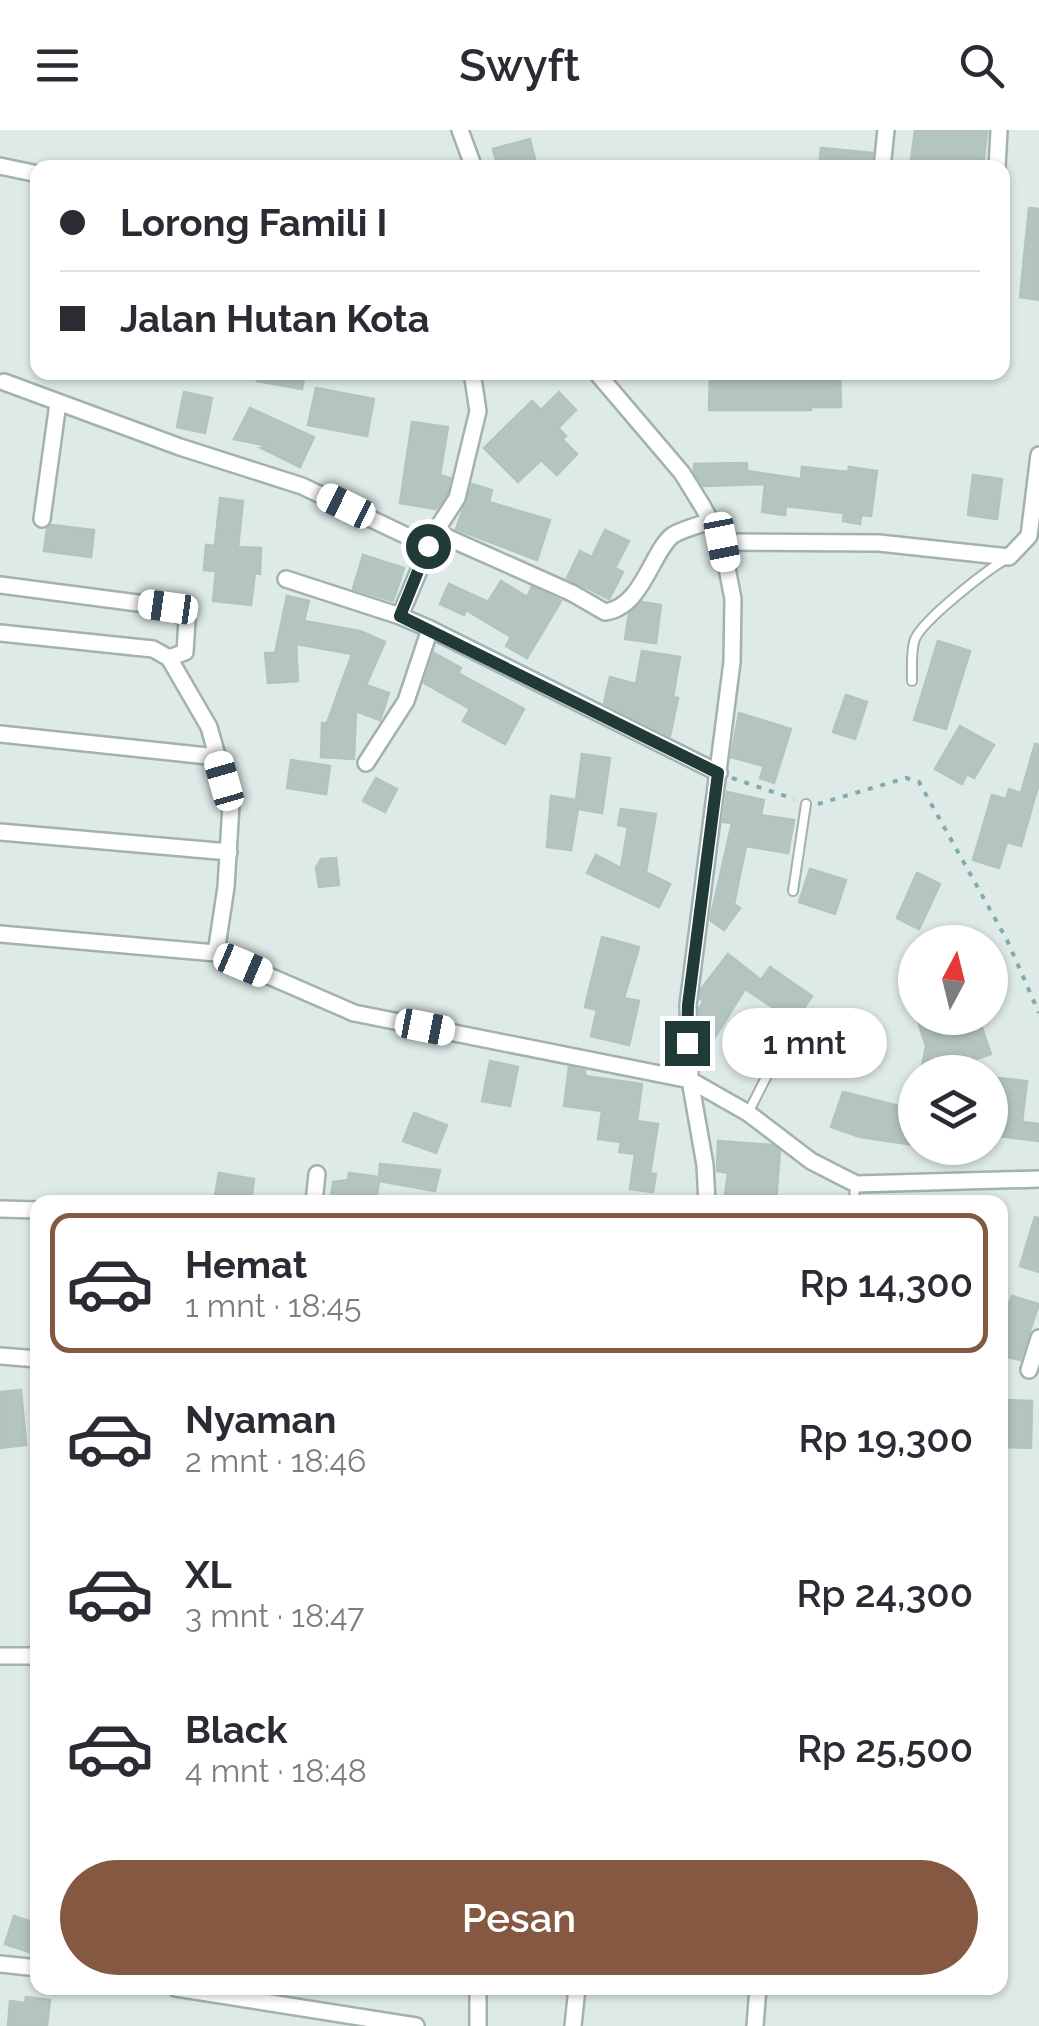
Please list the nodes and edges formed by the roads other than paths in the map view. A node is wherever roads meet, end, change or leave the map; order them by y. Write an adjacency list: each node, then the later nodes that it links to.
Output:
1 (460, 130): 4 (street)
2 (886, 130): 5 (street)
3 (998, 130): 6 (street)
4 (471, 160)
5 (883, 160)
6 (997, 160)
7 (0, 166): 8 (street)
8 (30, 172)
9 (473, 380): 16 (street)
10 (603, 380): 15 (street)
11 (4, 382): 12 (street)
12 (58, 402): 14 (street); 16 (street)
13 (1039, 454): 18 (street)
14 (42, 518)
15 (711, 521): 16 (street); 17 (street)
16 (432, 539): 21 (street)
17 (722, 542): 18 (street); 29 (street)
18 (1010, 557): 25 (lane)
19 (286, 579): 21 (street)
20 (0, 585): 24 (street)
21 (400, 616): 22 (street)
22 (430, 629): 28 (street); 29 (street)
23 (0, 633): 24 (street)
24 (169, 658): 27 (street)
25 (912, 682)
26 (0, 734): 27 (street)
27 (218, 757): 32 (street)
28 (366, 764)
29 (718, 773): 37 (street)
30 (806, 804): 33 (lane)
31 (0, 832): 32 (street)
32 (228, 852): 35 (street)
33 (793, 890)
34 (0, 934): 35 (street)
35 (216, 954): 37 (street)
36 (790, 1030): 38 (lane)
37 (690, 1080): 38 (street); 44 (street)
38 (748, 1114): 41 (street)
39 (317, 1174): 43 (street)
40 (1039, 1178): 42 (street)
41 (856, 1184): 42 (street); 45 (lane)
42 (905, 1184): 46 (street)
43 (315, 1195)
44 (707, 1195)
45 (854, 1195)
46 (903, 1195)
47 (0, 1208): 48 (street)
48 (30, 1210)
49 (1039, 1338): 52 (street)
50 (0, 1356): 51 (street)
51 (30, 1358)
52 (1030, 1370)
53 (0, 1656): 54 (street)
54 (30, 1656)
55 (0, 1964): 56 (street)
56 (30, 1967)
57 (220, 1995): 61 (street)
58 (478, 1995): 62 (street)
59 (575, 1995): 63 (street)
60 (757, 1995): 64 (street)
61 (416, 2026)
62 (478, 2026)
63 (572, 2026)
64 (755, 2026)

